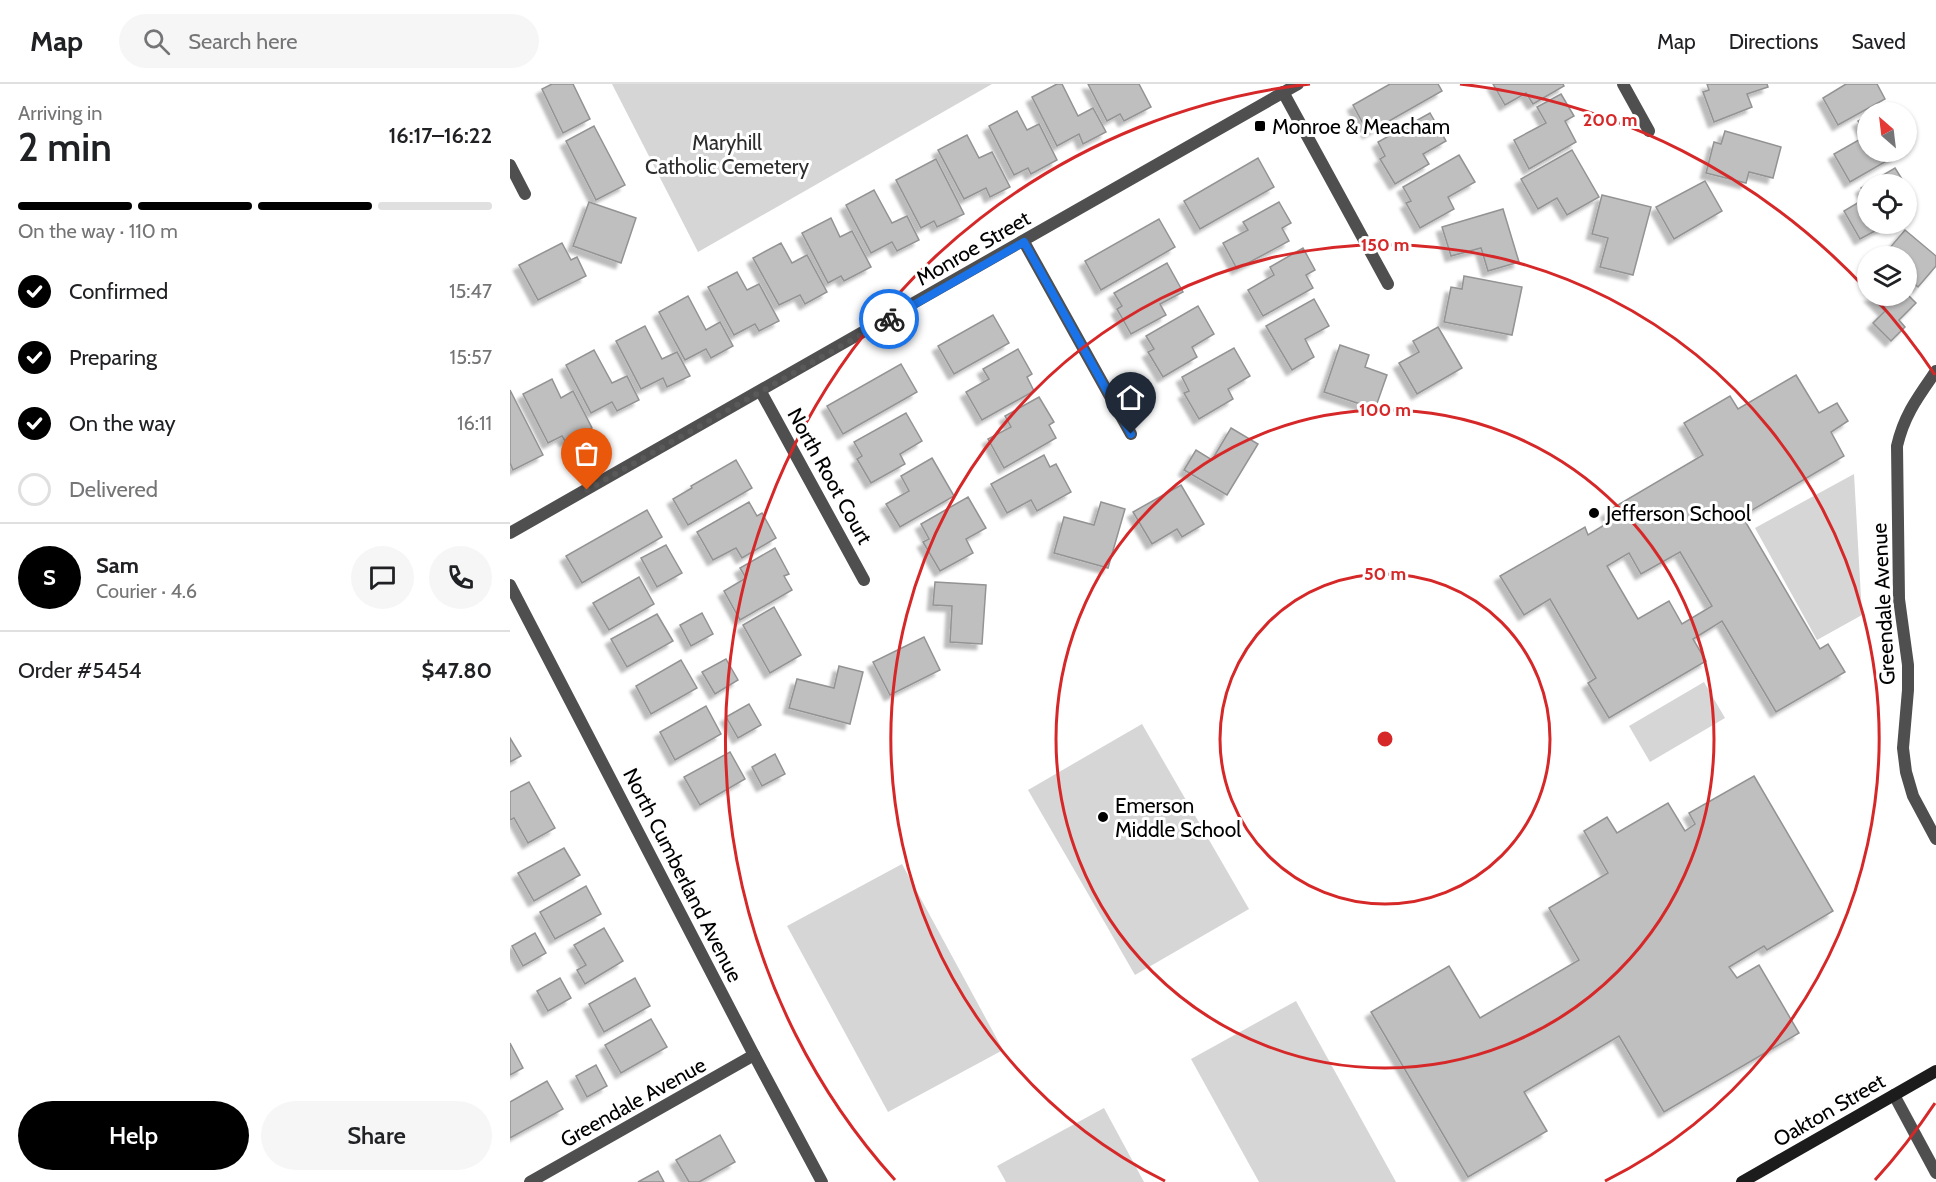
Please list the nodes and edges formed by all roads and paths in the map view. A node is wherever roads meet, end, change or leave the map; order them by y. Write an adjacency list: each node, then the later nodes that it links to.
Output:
1 (1298, 84): 3 (street, Monroe Street)
2 (1623, 84): 4 (street)
3 (1283, 92): 7 (street, Monroe Street); 8 (street)
4 (1649, 131)
5 (510, 165): 6 (street)
6 (525, 194)
7 (1024, 242): 10 (street, Monroe Street); 11 (street)
8 (1388, 284)
9 (1936, 371): 15 (street, Greendale Avenue)
10 (761, 392): 12 (street, Monroe Street); 13 (street, North Root Court)
11 (1131, 434)
12 (510, 533)
13 (864, 580)
14 (510, 585): 16 (street, North Cumberland Avenue)
15 (1936, 839)
16 (754, 1056): 20 (street, Greendale Avenue); 21 (street, North Cumberland Avenue)
17 (1936, 1071): 18 (main road, Oakton Street)
18 (1894, 1095): 19 (street); 22 (main road, Oakton Street)
19 (1936, 1173)
20 (530, 1182)
21 (822, 1182)
22 (1742, 1182)

